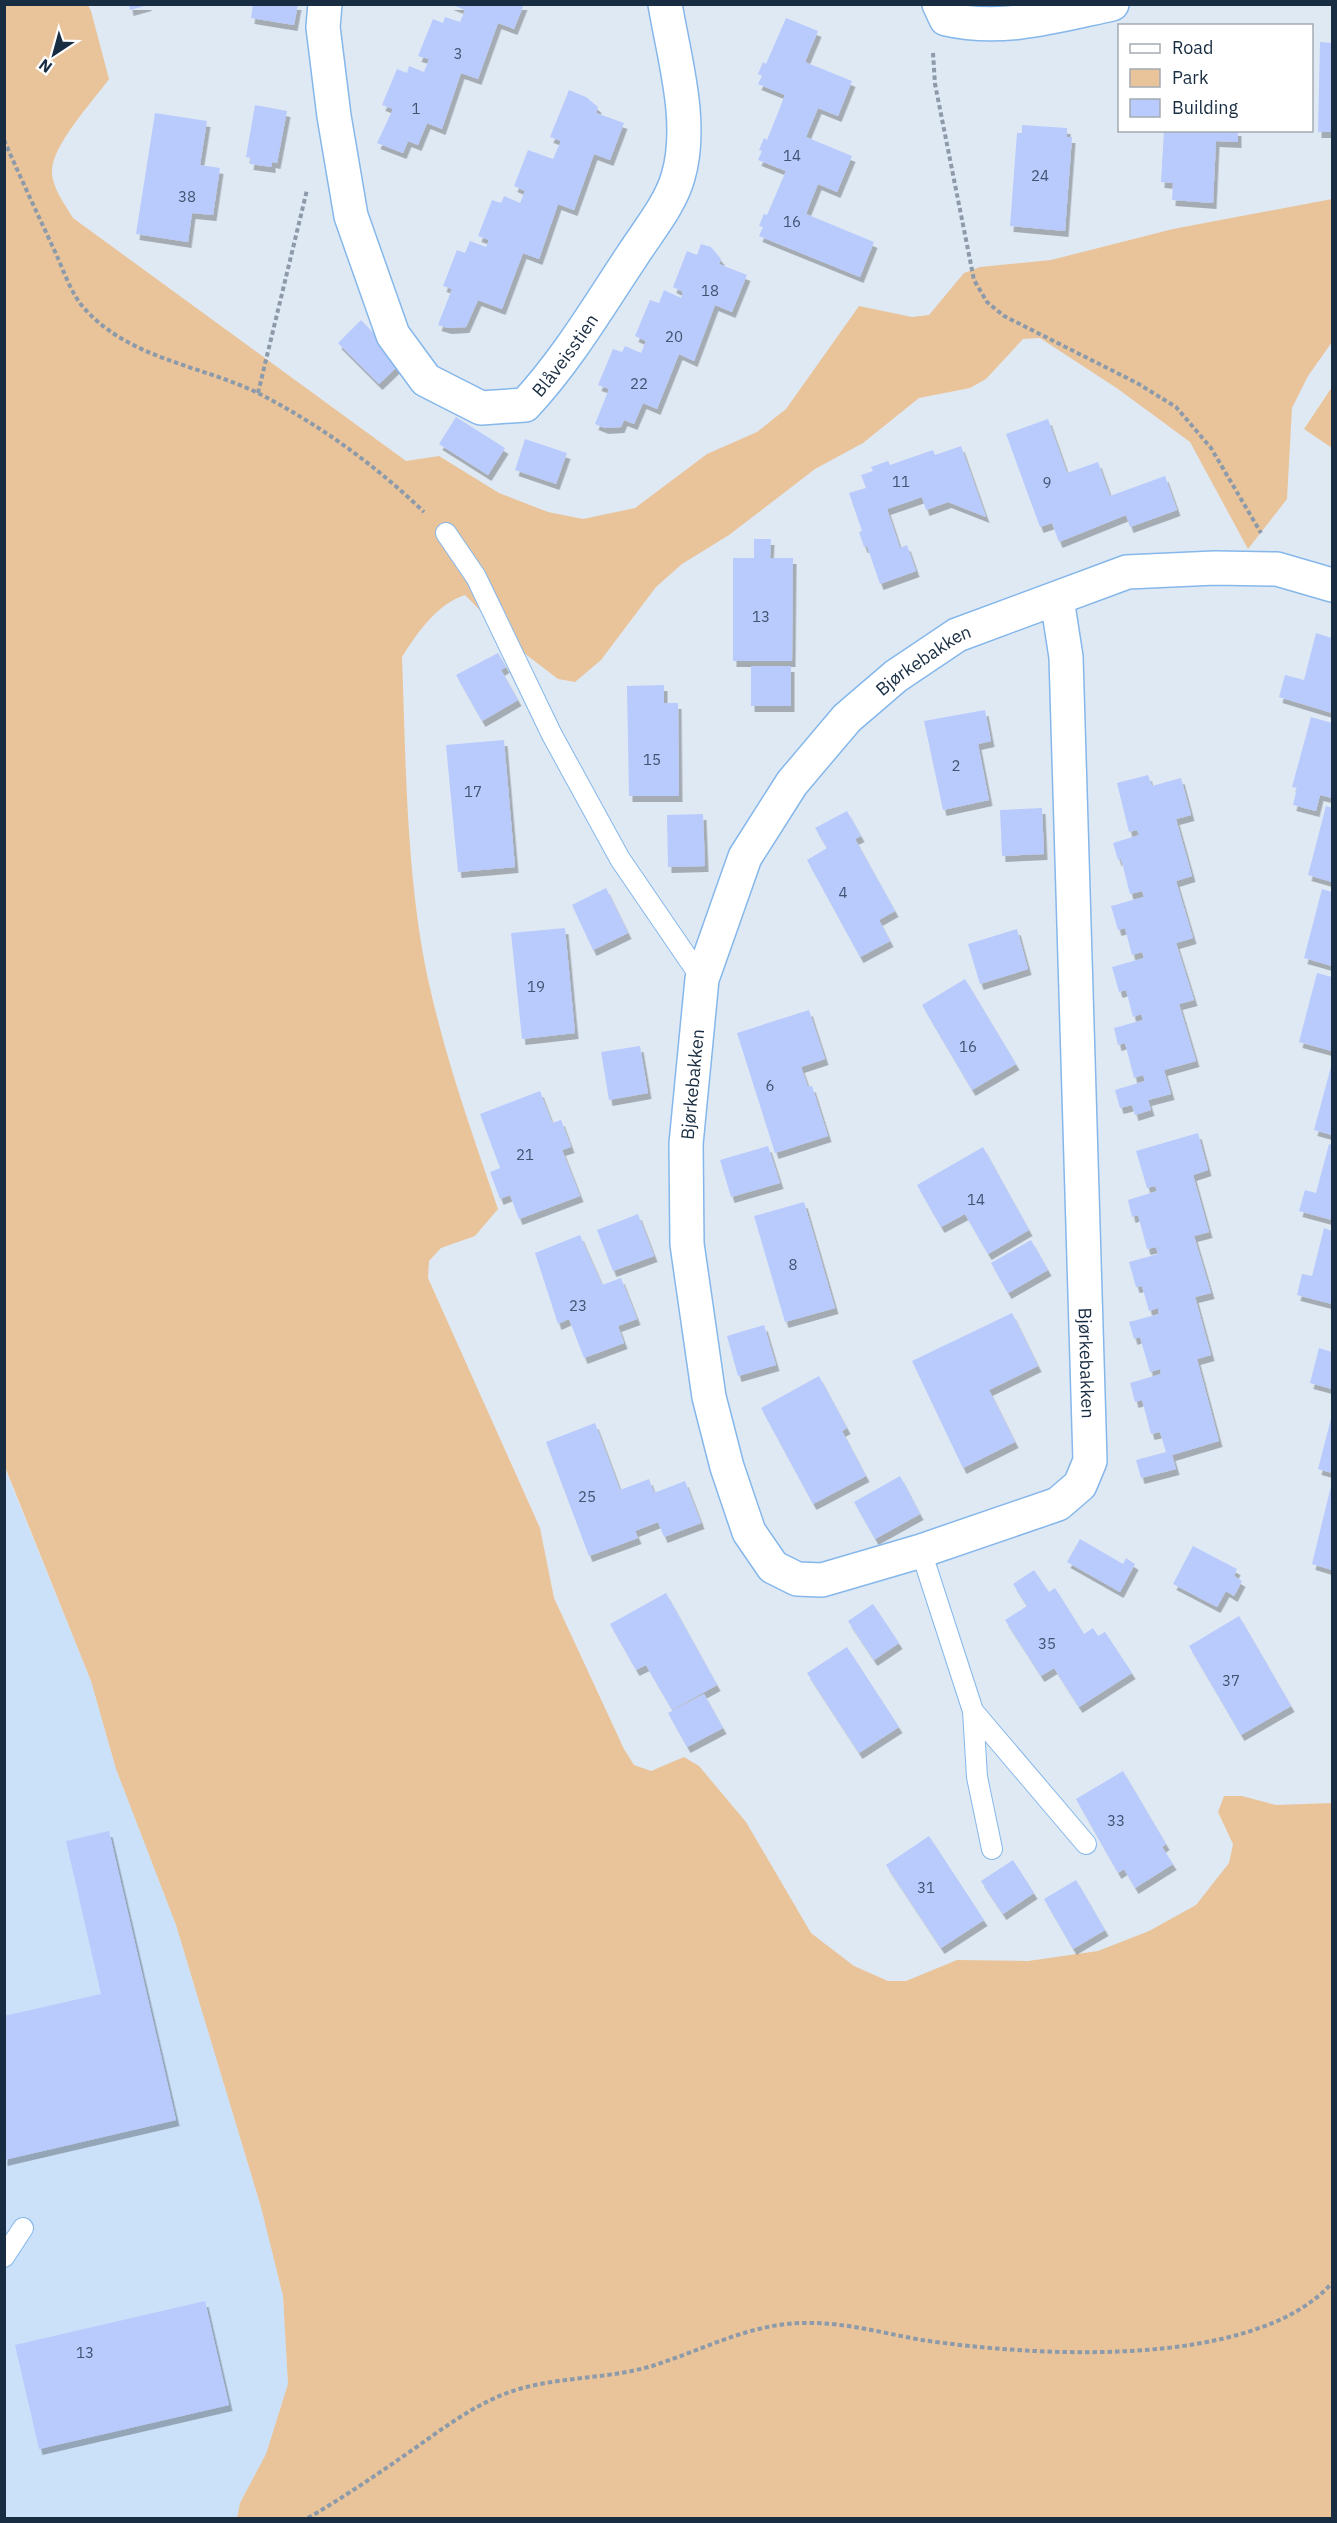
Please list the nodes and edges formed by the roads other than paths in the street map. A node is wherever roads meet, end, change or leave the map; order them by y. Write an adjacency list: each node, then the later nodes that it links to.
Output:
1 (325, 4): 2 (street, Blåveisstien)
2 (665, 4)
3 (939, 4): 4 (street)
4 (1112, 4)
5 (446, 533): 8 (lane)
6 (1332, 585): 7 (street, Bjørkebakken)
7 (1057, 599): 8 (street, Bjørkebakken); 9 (street, Bjørkebakken)
8 (702, 979): 9 (street, Bjørkebakken)
9 (921, 1551): 10 (lane)
10 (973, 1711): 11 (lane); 12 (lane)
11 (1086, 1844)
12 (992, 1849)
13 (23, 2228): 14 (lane)
14 (4, 2257)

